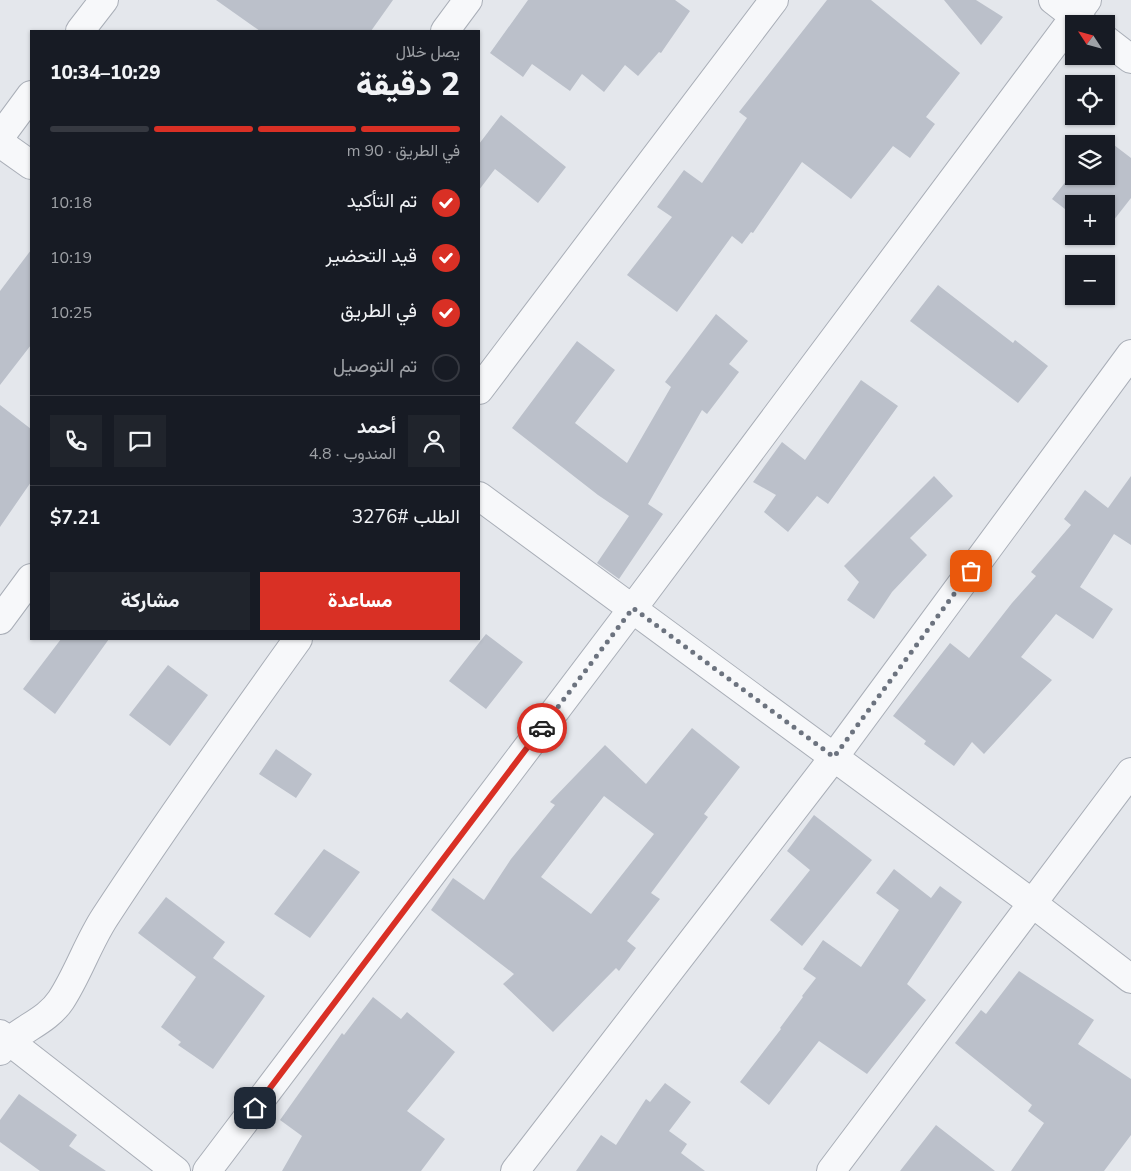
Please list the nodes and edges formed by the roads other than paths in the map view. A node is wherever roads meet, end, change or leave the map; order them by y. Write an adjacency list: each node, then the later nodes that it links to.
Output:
1 (104, 0): 6 (street)
2 (468, 0): 7 (street)
3 (774, 0): 15 (street)
4 (1053, 0): 5 (street)
5 (1082, 13): 18 (street)
6 (81, 30)
7 (446, 30)
8 (1115, 47): 9 (street)
9 (1131, 59)
10 (30, 97): 11 (street)
11 (0, 137)
12 (0, 143): 13 (street)
13 (30, 164)
14 (1131, 354): 21 (street)
15 (480, 389)
16 (480, 497): 18 (street)
17 (30, 579): 19 (street)
18 (633, 608): 21 (street); 27 (street)
19 (0, 620)
20 (297, 640): 25 (street)
21 (834, 757): 23 (street); 28 (street)
22 (1131, 772): 23 (street)
23 (1032, 903): 24 (street); 29 (street)
24 (1131, 979)
25 (3, 1042): 26 (street)
26 (176, 1171)
27 (207, 1171)
28 (515, 1171)
29 (832, 1171)

